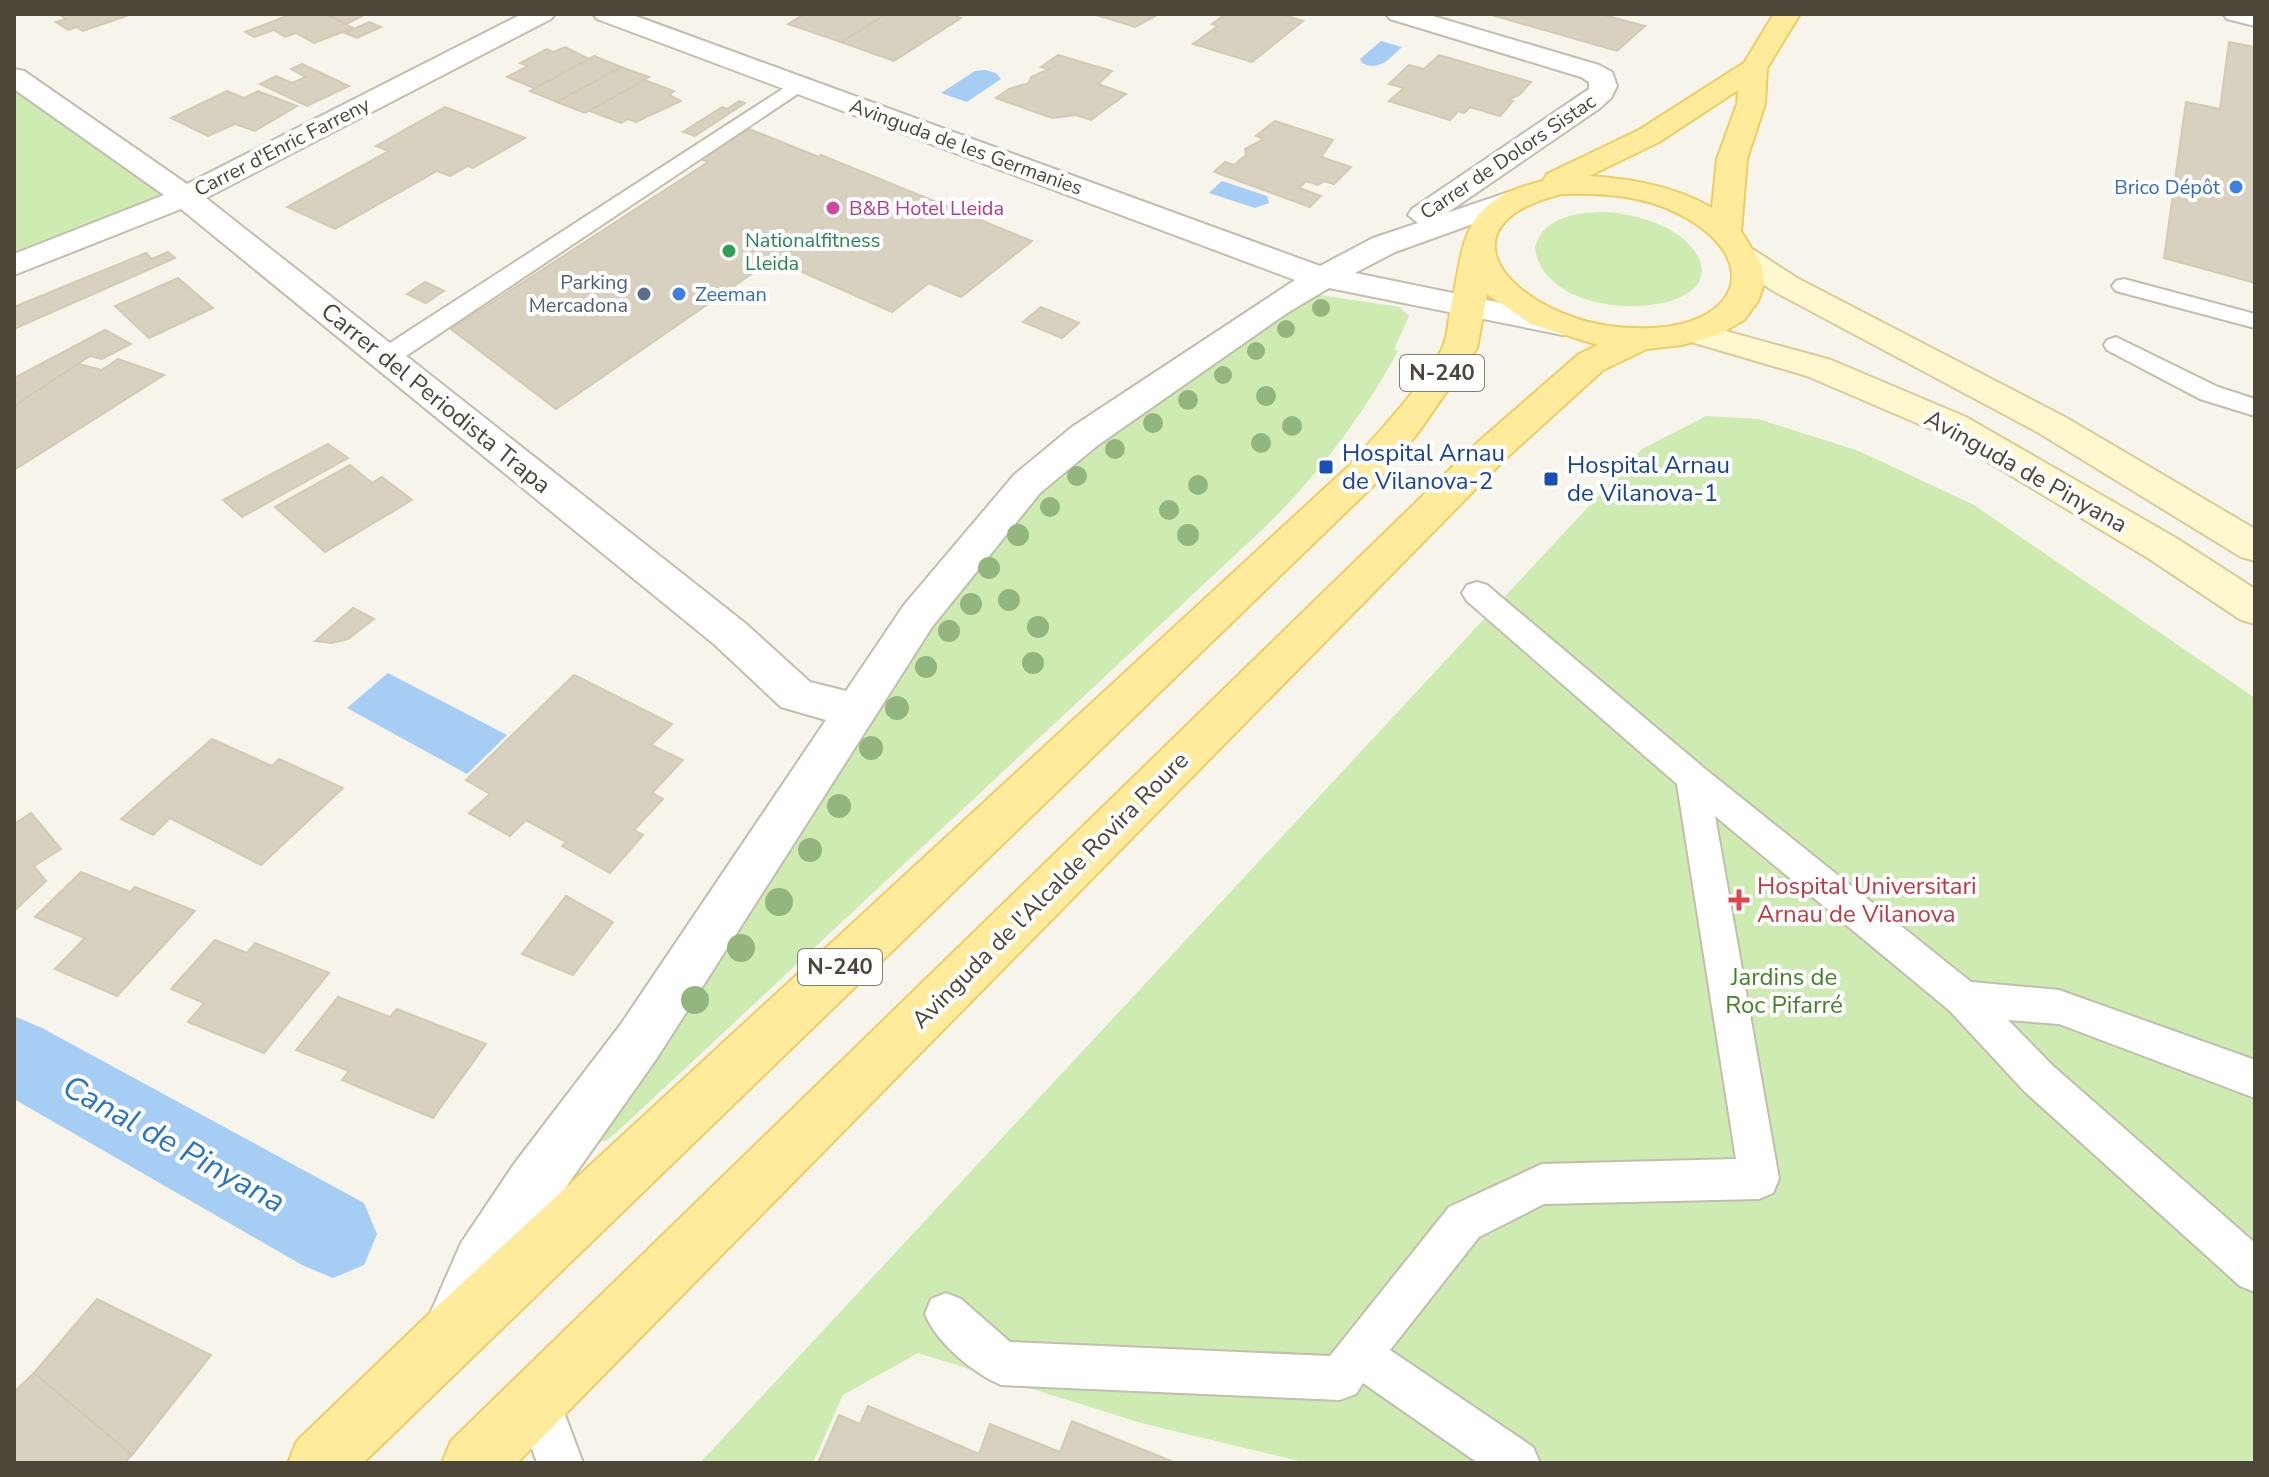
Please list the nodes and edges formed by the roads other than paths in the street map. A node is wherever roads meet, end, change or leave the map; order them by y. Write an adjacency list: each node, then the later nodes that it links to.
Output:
1 (542, 14): 11 (street, Carrer d'Enric Farreny)
2 (606, 14): 9 (street, Avinguda de les Germanies)
3 (1399, 14): 12 (street, Carrer de Dolors Sistac)
4 (1787, 14): 7 (main road, N-240)
5 (2236, 14): 6 (street)
6 (2255, 18)
7 (1754, 68): 10 (main road, N-240); 13 (main road, N-240)
8 (14, 77): 11 (street, Carrer del Periodista Trapa)
9 (798, 85): 16 (street, Avinguda de les Germanies); 24 (lane)
10 (1521, 196): 12 (street); 13 (main road); 14 (main road, N-240)
11 (185, 197): 15 (street, Carrer d'Enric Farreny); 24 (street, Carrer del Periodista Trapa)
12 (1384, 245): 16 (street)
13 (1734, 245): 21 (main road, N-240); 26 (street, Avinguda de Pinyana)
14 (1479, 251): 18 (main road, N-240); 20 (main road, N-240)
15 (14, 265)
16 (1326, 276): 18 (street, Avinguda de les Germanies); 29 (street)
17 (2124, 286): 19 (lane)
18 (1466, 305): 20 (street, Avinguda de les Germanies); 35 (main road, N-240)
19 (2255, 321)
20 (1563, 325): 22 (main road, N-240)
21 (1693, 332): 22 (main road, N-240); 28 (street, Avinguda de Pinyana)
22 (1642, 338): 37 (main road, Avinguda de l'Alcalde Rovira Roure / N-240)
23 (2116, 345): 25 (lane)
24 (385, 358): 29 (street, Carrer del Periodista Trapa)
25 (2255, 408)
26 (2255, 547)
27 (1477, 593): 30 (lane)
28 (2255, 609)
29 (857, 711): 35 (street)
30 (1692, 778): 31 (lane); 36 (lane)
31 (1963, 999): 32 (lane); 33 (lane)
32 (2255, 1079)
33 (2255, 1271)
34 (946, 1314): 36 (lane)
35 (452, 1333): 38 (main road, N-240)
36 (1360, 1355): 41 (lane)
37 (537, 1399): 39 (main road, Avinguda de l'Alcalde Rovira Roure / N-240); 40 (lane)
38 (319, 1463)
39 (473, 1463)
40 (560, 1463)
41 (1517, 1463)

